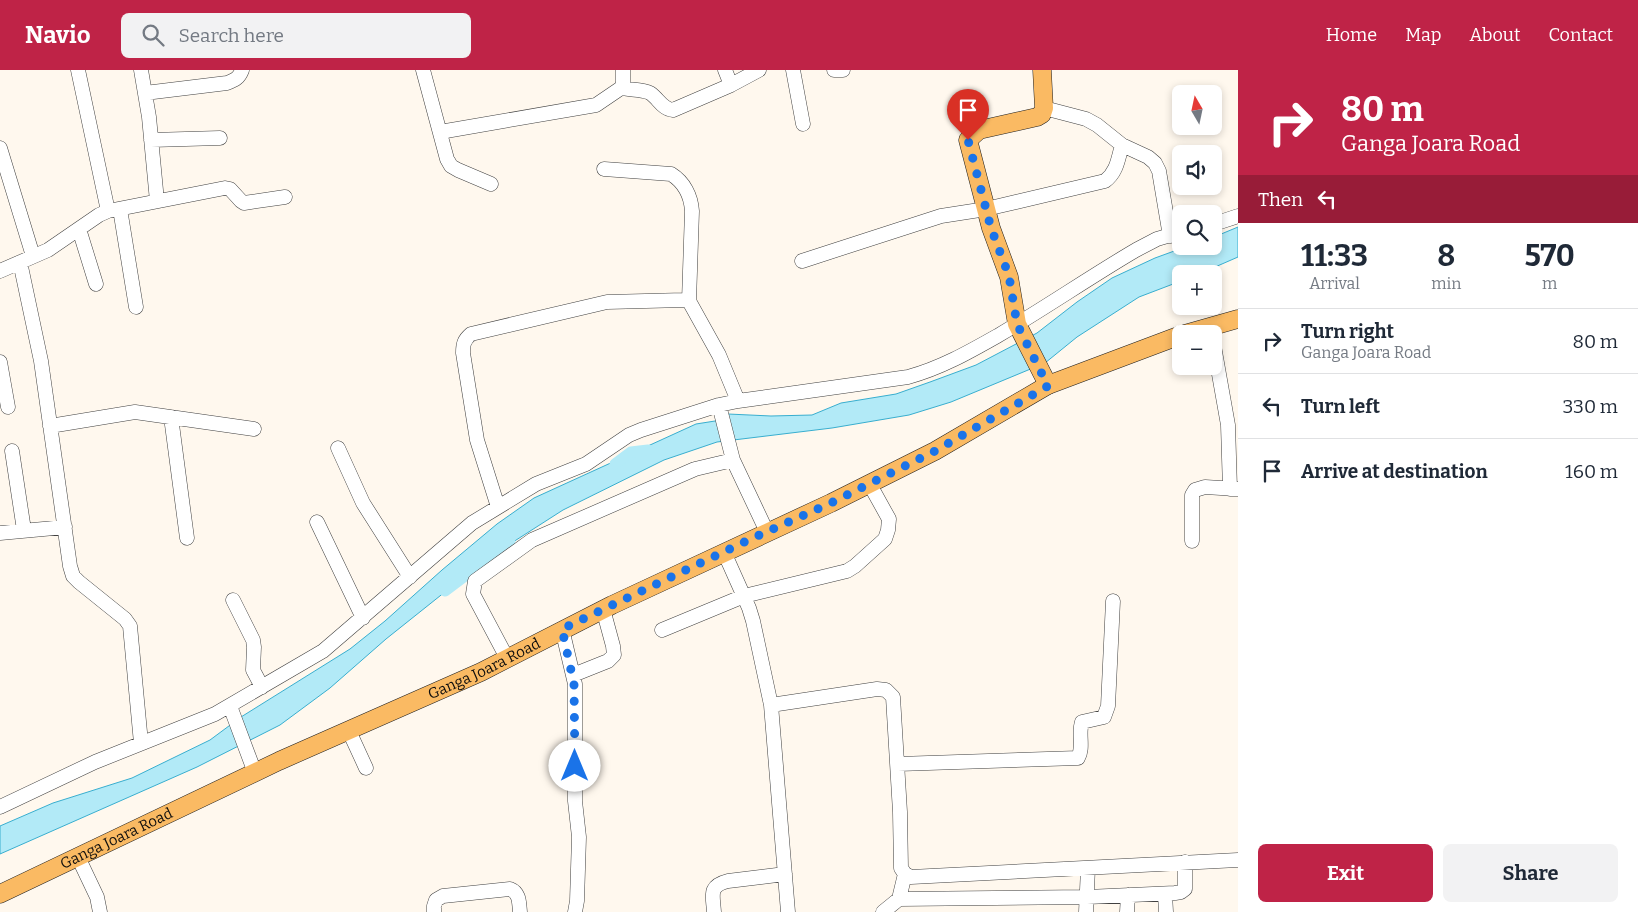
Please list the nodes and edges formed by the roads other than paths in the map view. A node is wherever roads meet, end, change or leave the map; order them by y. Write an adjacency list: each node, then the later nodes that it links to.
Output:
1 (78, 70): 27 (street)
2 (140, 70): 14 (street)
3 (242, 70): 14 (street)
4 (423, 70): 17 (street)
5 (623, 70): 13 (street)
6 (726, 70): 12 (street)
7 (759, 70): 12 (street)
8 (793, 70): 16 (street)
9 (834, 70): 10 (street)
10 (843, 70)
11 (1042, 70): 15 (main road)
12 (732, 85): 13 (street)
13 (621, 88): 17 (street)
14 (145, 93): 19 (street)
15 (1044, 108): 20 (street); 26 (main road)
16 (802, 124)
17 (440, 132): 23 (street)
18 (220, 138): 19 (street)
19 (151, 140): 25 (street)
20 (1122, 144): 26 (street); 30 (street)
21 (0, 148): 33 (street)
22 (604, 169): 37 (street)
23 (491, 184)
24 (285, 197): 25 (street)
25 (157, 201): 27 (street)
26 (986, 208): 34 (street); 41 (main road)
27 (114, 210): 31 (street); 38 (street)
28 (1238, 216): 29 (street)
29 (1222, 221)
30 (1172, 222)
31 (78, 229): 33 (street); 36 (street)
32 (1172, 235): 41 (street)
33 (26, 259): 35 (street); 50 (street)
34 (802, 261)
35 (0, 271)
36 (96, 284)
37 (690, 301): 46 (street); 57 (street)
38 (136, 307)
39 (1238, 319): 40 (main road)
40 (1222, 326)
41 (1019, 328): 45 (main road); 46 (street)
42 (1172, 338): 45 (main road, Ganga Joara Road)
43 (0, 362): 48 (street)
44 (1219, 375): 56 (street)
45 (1043, 378): 55 (main road, Ganga Joara Road)
46 (738, 401): 47 (street)
47 (719, 405): 54 (street); 57 (street)
48 (8, 407)
49 (171, 417): 50 (street); 51 (street); 63 (street)
50 (50, 426): 59 (street)
51 (254, 429)
52 (338, 448): 66 (street)
53 (12, 451): 60 (street)
54 (733, 460): 62 (street); 74 (street)
55 (869, 483): 62 (main road, Ganga Joara Road); 67 (street)
56 (1234, 489): 64 (street)
57 (498, 506): 66 (street)
58 (318, 522): 71 (street)
59 (65, 527): 60 (street); 80 (street)
60 (24, 530): 61 (street)
61 (0, 532)
62 (768, 532): 65 (main road, Ganga Joara Road)
63 (187, 538)
64 (1192, 541)
65 (724, 552): 67 (street); 70 (main road, Ganga Joara Road)
66 (410, 577): 71 (street)
67 (744, 596): 73 (street); 77 (street)
68 (234, 600): 76 (street)
69 (1113, 601): 81 (street)
70 (603, 609): 72 (main road, Ganga Joara Road); 75 (street)
71 (363, 618): 76 (street)
72 (562, 629): 74 (main road, Ganga Joara Road); 75 (street)
73 (662, 630)
74 (507, 658): 79 (main road, Ganga Joara Road)
75 (572, 675): 99 (street)
76 (262, 687): 78 (street)
77 (771, 705): 81 (street); 89 (street)
78 (230, 706): 80 (street); 83 (street)
79 (349, 731): 82 (street); 83 (main road, Ganga Joara Road)
80 (141, 743): 84 (street)
81 (898, 764): 90 (street)
82 (366, 768)
83 (255, 773): 85 (main road, Ganga Joara Road)
84 (0, 807)
85 (78, 857): 91 (main road, Ganga Joara Road); 96 (street)
86 (1238, 860): 87 (street)
87 (1186, 862): 88 (street); 92 (street)
88 (1088, 868): 90 (street); 94 (street)
89 (785, 874): 100 (street); 101 (street)
90 (904, 874): 95 (street)
91 (0, 894)
92 (1165, 894): 93 (street); 105 (street)
93 (1128, 895): 94 (street); 104 (street)
94 (1086, 897): 95 (street); 103 (street)
95 (899, 899): 102 (street)
96 (100, 912)
97 (434, 912): 98 (street)
98 (520, 912)
99 (575, 912)
100 (714, 912)
101 (788, 912)
102 (883, 912)
103 (1086, 912)
104 (1127, 912)
105 (1166, 912)

